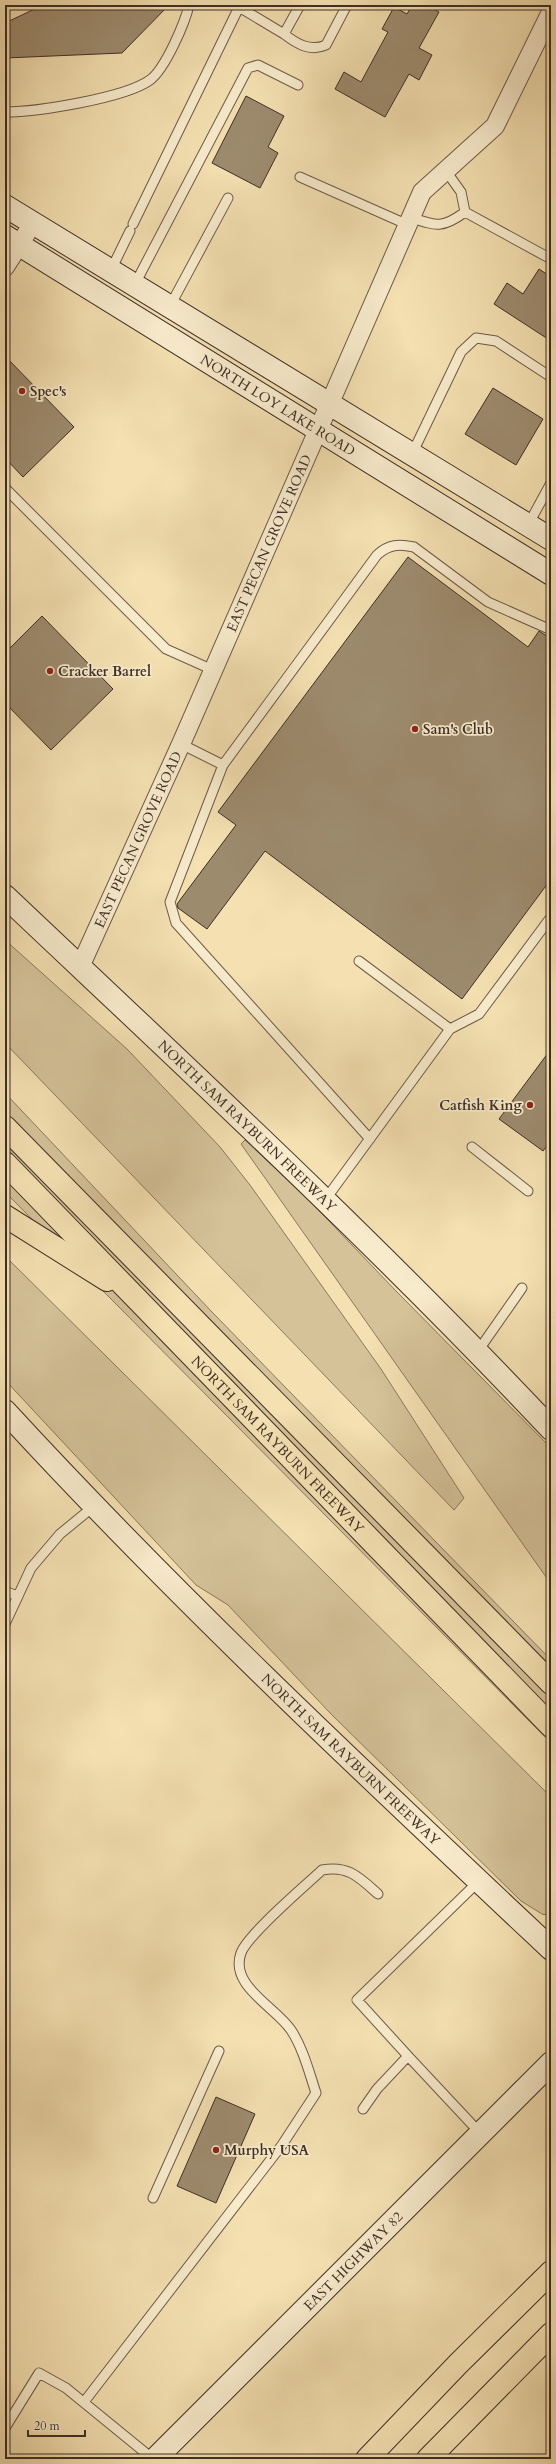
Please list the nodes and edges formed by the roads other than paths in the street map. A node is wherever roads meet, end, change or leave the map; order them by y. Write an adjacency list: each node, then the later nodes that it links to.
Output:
1 (190, 5): 8 (lane)
2 (300, 5): 6 (lane)
3 (347, 5): 6 (lane)
4 (239, 6): 6 (lane); 19 (lane)
5 (551, 12): 9 (street, EAST PECAN GROVE ROAD)
6 (284, 34)
7 (298, 85): 20 (lane)
8 (5, 112)
9 (446, 170): 13 (lane); 14 (street, EAST PECAN GROVE ROAD)
10 (300, 177): 14 (lane)
11 (228, 198): 21 (lane)
12 (5, 206): 15 (main road, NORTH LOY LAKE ROAD)
13 (465, 212): 14 (lane); 17 (lane)
14 (408, 221): 23 (street, EAST PECAN GROVE ROAD)
15 (33, 223): 16 (street); 19 (main road, NORTH LOY LAKE ROAD)
16 (12, 240): 18 (street); 24 (main road, NORTH LOY LAKE ROAD)
17 (551, 259)
18 (5, 267)
19 (111, 270): 20 (main road, NORTH LOY LAKE ROAD)
20 (135, 284): 21 (main road, NORTH LOY LAKE ROAD)
21 (170, 306): 23 (main road, NORTH LOY LAKE ROAD)
22 (551, 376): 25 (lane)
23 (328, 403): 24 (street, EAST PECAN GROVE ROAD); 25 (main road, NORTH LOY LAKE ROAD)
24 (318, 428): 30 (main road, NORTH LOY LAKE ROAD); 32 (street, EAST PECAN GROVE ROAD)
25 (412, 454): 28 (main road, NORTH LOY LAKE ROAD)
26 (551, 483): 28 (lane)
27 (5, 488): 32 (lane)
28 (528, 525): 29 (main road, NORTH LOY LAKE ROAD)
29 (551, 539)
30 (551, 574)
31 (551, 630): 34 (lane)
32 (213, 670): 33 (street, EAST PECAN GROVE ROAD)
33 (181, 744): 34 (lane); 38 (street, EAST PECAN GROVE ROAD)
34 (223, 765): 41 (lane)
35 (5, 896): 38 (main road, NORTH SAM RAYBURN FREEWAY)
36 (551, 917): 39 (lane)
37 (359, 961): 39 (lane)
38 (80, 967): 45 (main road, NORTH SAM RAYBURN FREEWAY)
39 (450, 1029): 41 (lane)
40 (5, 1127): 56 (highway, NORTH SAM RAYBURN FREEWAY)
41 (370, 1140): 45 (lane)
42 (472, 1148): 44 (lane)
43 (5, 1163): 48 (highway, NORTH SAM RAYBURN FREEWAY)
44 (528, 1191)
45 (326, 1200): 49 (main road, NORTH SAM RAYBURN FREEWAY)
46 (5, 1216): 48 (highway)
47 (522, 1288): 49 (lane)
48 (137, 1298): 57 (highway, NORTH SAM RAYBURN FREEWAY)
49 (478, 1351): 51 (main road, NORTH SAM RAYBURN FREEWAY)
50 (5, 1411): 52 (main road, NORTH SAM RAYBURN FREEWAY)
51 (551, 1429)
52 (92, 1506): 54 (lane); 58 (main road, NORTH SAM RAYBURN FREEWAY)
53 (5, 1590): 54 (lane)
54 (17, 1596): 55 (lane)
55 (5, 1624)
56 (551, 1683)
57 (551, 1726)
58 (480, 1881): 60 (main road, NORTH SAM RAYBURN FREEWAY); 64 (lane)
59 (378, 1894): 71 (lane)
60 (548, 1940): 61 (main road)
61 (551, 1966)
62 (551, 2048): 65 (main road)
63 (219, 2051): 68 (lane)
64 (408, 2056): 66 (lane); 67 (lane)
65 (549, 2066): 67 (main road, EAST HIGHWAY 82)
66 (363, 2109)
67 (480, 2133): 73 (main road, EAST HIGHWAY 82)
68 (153, 2198)
69 (551, 2272): 74 (highway)
70 (551, 2334): 75 (highway)
71 (84, 2402): 72 (lane); 73 (lane)
72 (5, 2428)
73 (154, 2459)
74 (367, 2459)
75 (428, 2459)

